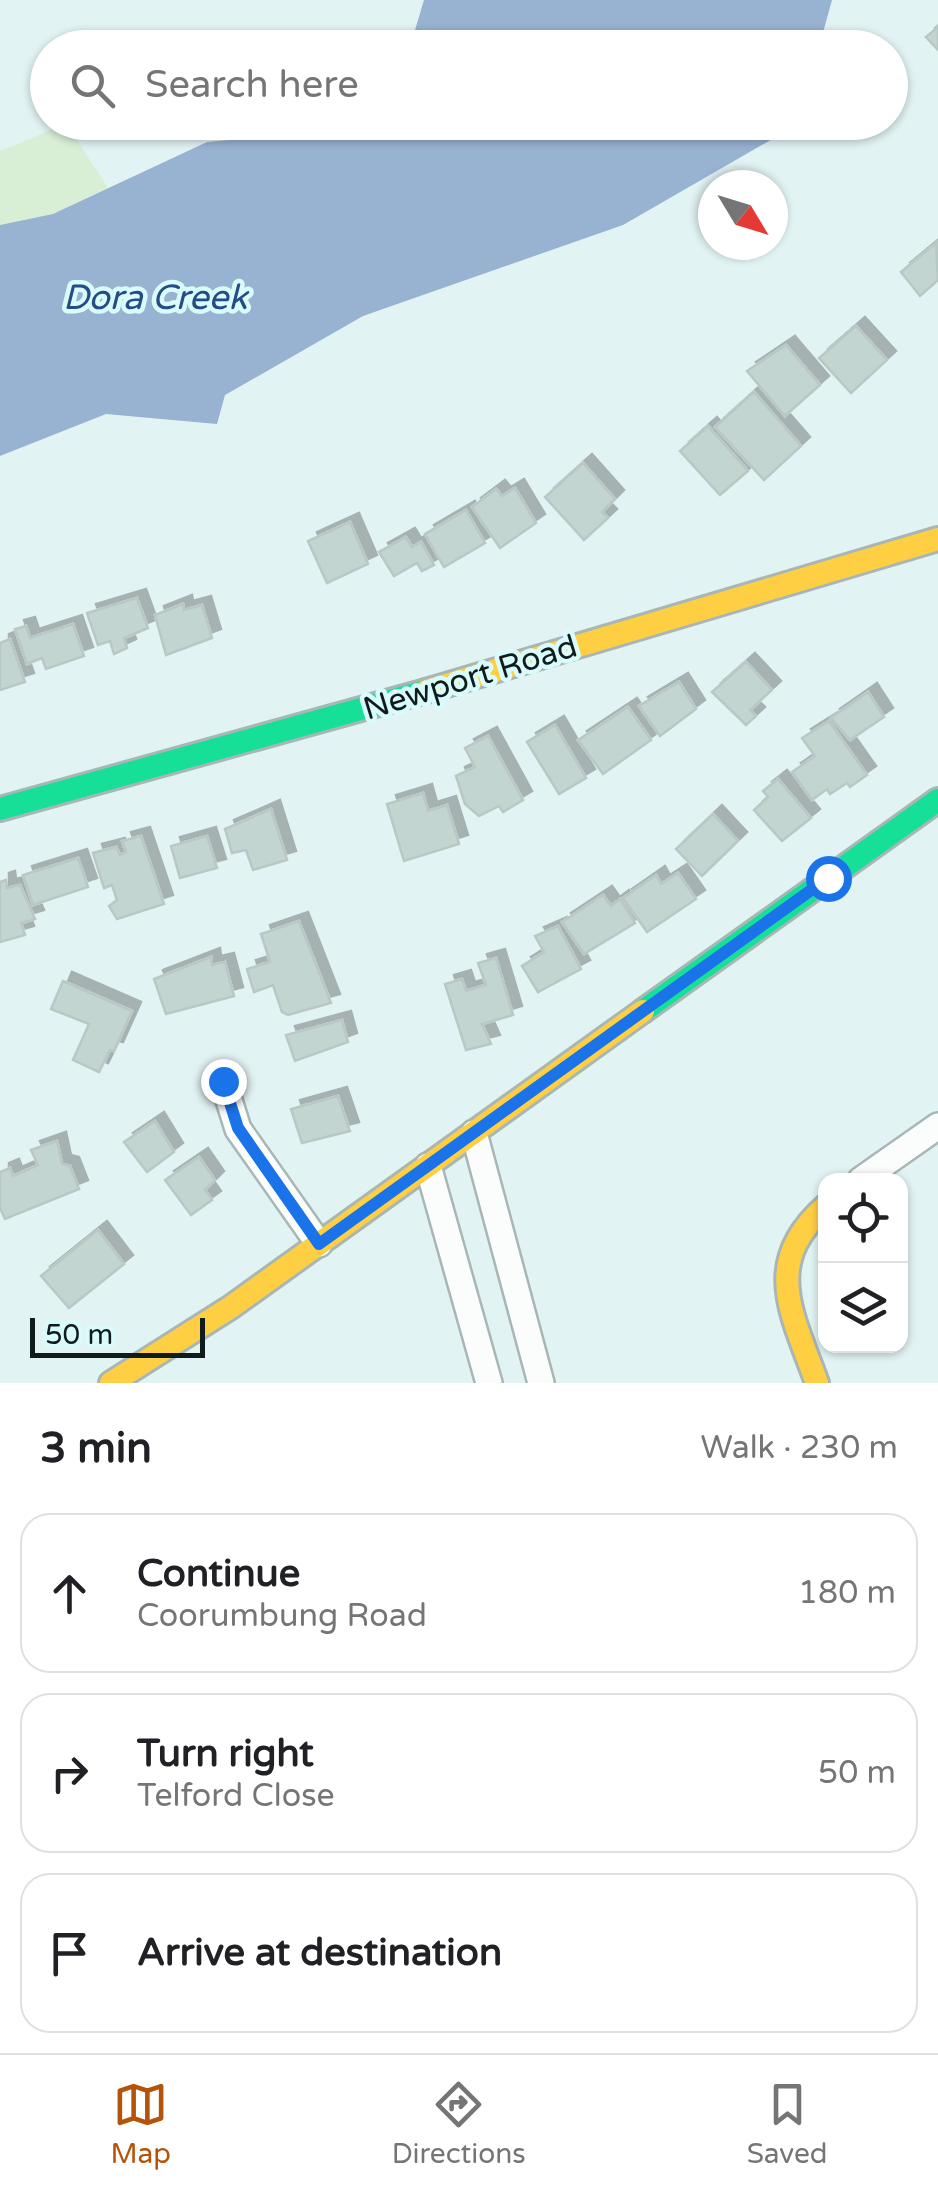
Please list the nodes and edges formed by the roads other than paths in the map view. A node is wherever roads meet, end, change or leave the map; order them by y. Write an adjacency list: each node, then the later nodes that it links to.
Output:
1 (938, 538): 3 (street, Newport Road)
2 (938, 800): 6 (street)
3 (0, 810)
4 (223, 1081): 10 (street)
5 (938, 1126): 8 (street)
6 (474, 1133): 7 (street); 13 (street)
7 (428, 1166): 10 (street); 12 (street)
8 (871, 1173)
9 (818, 1213): 14 (street)
10 (319, 1244): 11 (street)
11 (111, 1383)
12 (490, 1383)
13 (541, 1383)
14 (818, 1383)

